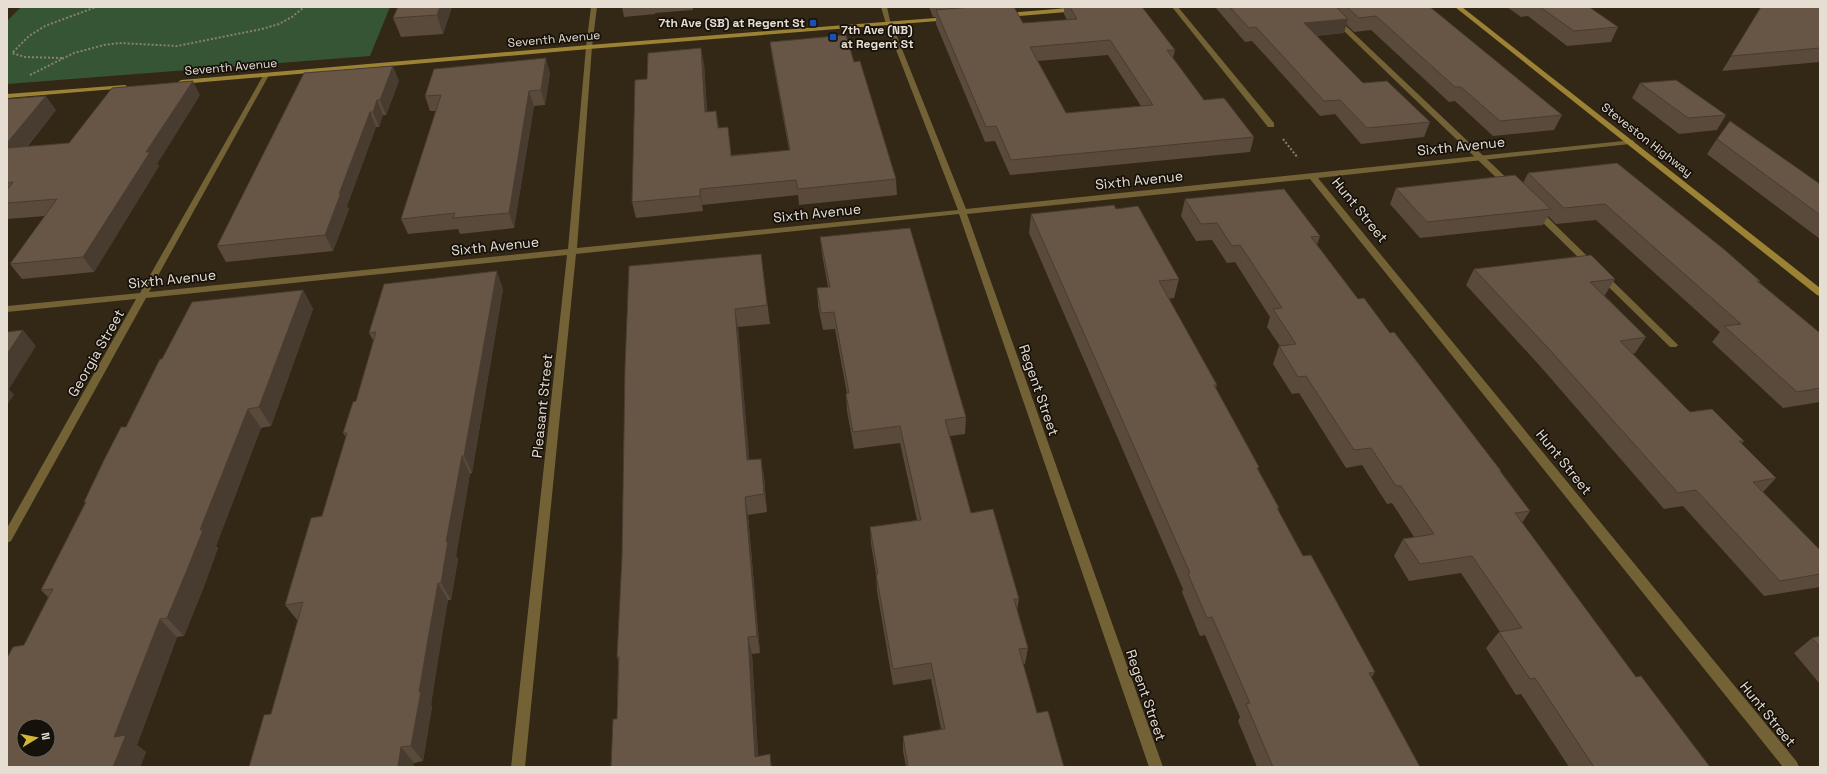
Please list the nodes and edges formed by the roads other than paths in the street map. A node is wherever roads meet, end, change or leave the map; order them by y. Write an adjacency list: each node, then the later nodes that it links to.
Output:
1 (594, 7): 10 (street, Pleasant Street)
2 (884, 7): 9 (street, Regent Street)
3 (1104, 7): 7 (street)
4 (1175, 7): 15 (street)
5 (1322, 7): 17 (street)
6 (1458, 7): 16 (street, Steveston Highway)
7 (1000, 15)
8 (953, 19): 9 (street, Seventh Avenue)
9 (889, 24): 10 (street, Seventh Avenue); 21 (street, Regent Street)
10 (589, 47): 11 (street, Seventh Avenue); 22 (street, Pleasant Street)
11 (266, 75): 12 (street, Seventh Avenue); 24 (street, Georgia Street)
12 (172, 83)
13 (133, 86): 14 (street)
14 (7, 96)
15 (1271, 125)
16 (1630, 142): 17 (street, Sixth Avenue); 23 (street, Steveston Highway)
17 (1480, 157): 18 (street, Sixth Avenue); 19 (street)
18 (1312, 176): 21 (street, Sixth Avenue); 30 (street, Hunt Street)
19 (1514, 190)
20 (1531, 207): 26 (street)
21 (962, 210): 22 (street, Sixth Avenue); 29 (street, Regent Street)
22 (572, 252): 24 (street, Sixth Avenue); 28 (street, Pleasant Street)
23 (1820, 293)
24 (145, 295): 25 (street, Sixth Avenue); 27 (street, Georgia Street)
25 (7, 309)
26 (1673, 345)
27 (7, 538)
28 (518, 767)
29 (1156, 767)
30 (1792, 767)

